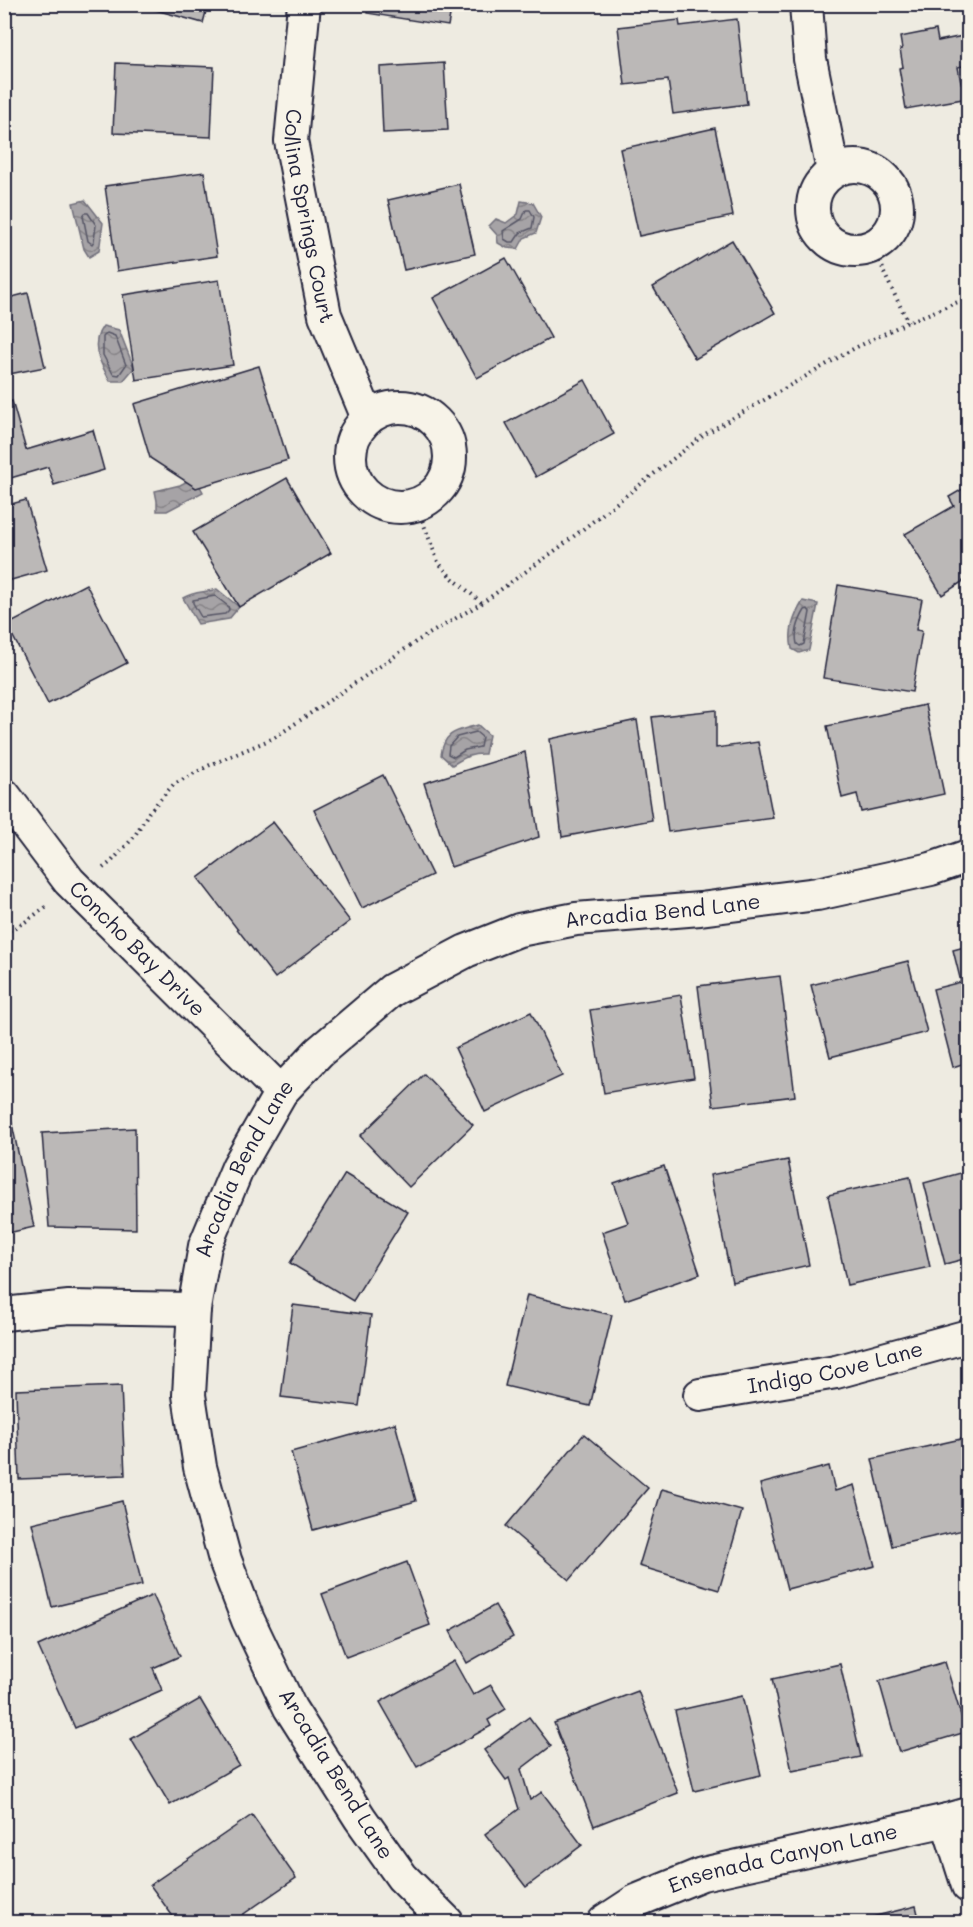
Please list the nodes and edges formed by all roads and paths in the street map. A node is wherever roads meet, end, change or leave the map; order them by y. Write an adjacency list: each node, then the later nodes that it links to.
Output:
1 (304, 4): 7 (street, Collina Springs Court)
2 (806, 4): 3 (street)
3 (832, 171): 4 (street); 4 (street)
4 (876, 244): 6 (path)
5 (969, 298): 6 (path)
6 (908, 322): 9 (path)
7 (368, 418): 8 (street); 8 (street)
8 (416, 504): 9 (path)
9 (482, 603): 12 (path)
10 (4, 795): 12 (street, Concho Bay Drive)
11 (969, 856): 14 (street, Arcadia Bend Lane)
12 (74, 887): 13 (path); 14 (street, Concho Bay Drive)
13 (4, 933)
14 (281, 1092): 15 (street, Arcadia Bend Lane)
15 (194, 1309): 16 (street); 21 (street, Arcadia Bend Lane)
16 (4, 1314)
17 (969, 1336): 18 (street, Indigo Cove Lane)
18 (700, 1395)
19 (958, 1817): 20 (street); 22 (street, Ensenada Canyon Lane)
20 (969, 1886)
21 (447, 1923)
22 (604, 1923)

